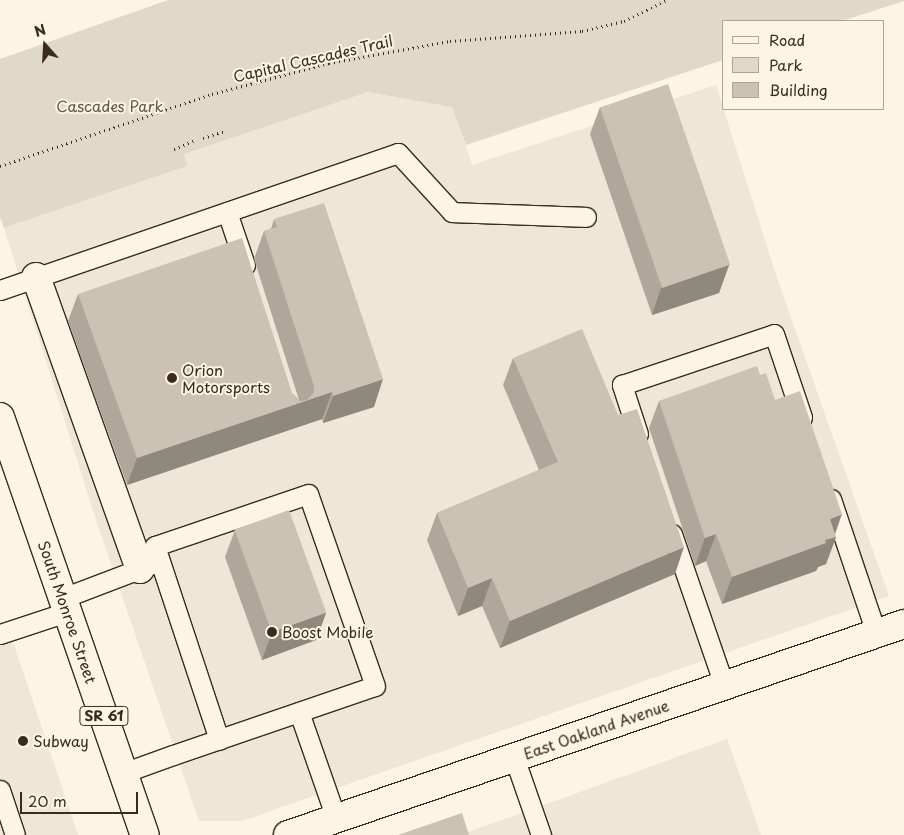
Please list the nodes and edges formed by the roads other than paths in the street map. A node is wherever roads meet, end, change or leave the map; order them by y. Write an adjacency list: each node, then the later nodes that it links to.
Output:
1 (227, 212): 2 (lane); 3 (lane); 4 (lane)
2 (586, 217)
3 (36, 277): 5 (lane); 11 (street)
4 (251, 284)
5 (0, 290)
6 (0, 417): 12 (street, South Monroe Street / SR 61)
7 (809, 436): 8 (lane)
8 (644, 450)
9 (825, 482): 14 (lane)
10 (666, 516): 16 (lane)
11 (150, 565): 12 (lane); 17 (lane); 18 (lane)
12 (65, 605): 15 (lane); 20 (street, South Monroe Street / SR 61)
13 (904, 624): 14 (street, East Oakland Avenue)
14 (876, 633): 16 (street, East Oakland Avenue)
15 (0, 634)
16 (724, 685): 19 (street, East Oakland Avenue)
17 (299, 712): 18 (lane); 22 (lane)
18 (219, 740): 20 (lane)
19 (514, 757): 22 (street, East Oakland Avenue); 26 (lane)
20 (123, 773): 24 (street, South Monroe Street / SR 61)
21 (0, 790): 23 (lane)
22 (336, 818): 25 (street, East Oakland Avenue)
23 (15, 835)
24 (145, 835)
25 (288, 835)
26 (541, 835)

